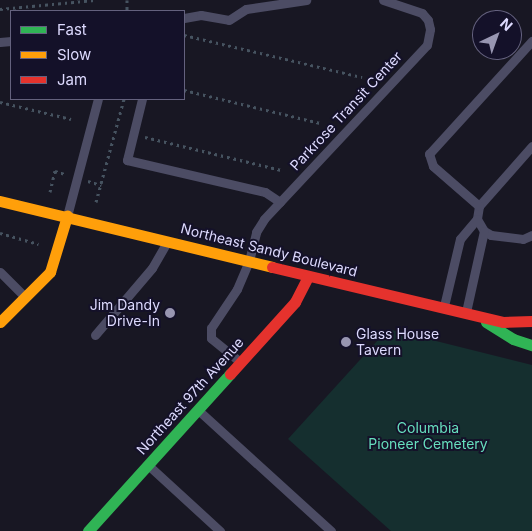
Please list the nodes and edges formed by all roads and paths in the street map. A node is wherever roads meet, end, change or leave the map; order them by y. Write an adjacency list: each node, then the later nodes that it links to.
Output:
1 (94, 0): 4 (path)
2 (306, 0): 5 (lane)
3 (383, 0): 19 (lane, Parkrose Transit Center)
4 (0, 9)
5 (185, 18)
6 (185, 35): 8 (path)
7 (532, 41): 22 (lane)
8 (362, 77)
9 (185, 90): 15 (path)
10 (98, 100): 23 (lane)
11 (124, 100): 21 (path)
12 (142, 100): 16 (lane)
13 (0, 102): 14 (path)
14 (71, 119)
15 (320, 123)
16 (134, 134): 18 (path); 19 (lane)
17 (532, 146): 22 (lane)
18 (281, 170)
19 (280, 202): 30 (lane, Parkrose Transit Center)
20 (1, 204): 23 (main road, Northeast Sandy Boulevard)
21 (94, 206)
22 (479, 206): 24 (lane)
23 (67, 216): 28 (main road, Northeast Sandy Boulevard); 33 (main road)
24 (476, 219): 25 (lane); 34 (lane)
25 (484, 231): 27 (lane); 35 (lane)
26 (0, 233): 29 (path)
27 (532, 235)
28 (169, 240): 30 (main road, Northeast Sandy Boulevard); 39 (lane)
29 (37, 243)
30 (249, 261): 32 (main road, Northeast Sandy Boulevard); 41 (lane, Parkrose Transit Center)
31 (0, 272): 33 (lane)
32 (308, 276): 34 (main road, Northeast Sandy Boulevard); 41 (main road, Northeast 97th Avenue)
33 (26, 298): 38 (main road)
34 (443, 309): 35 (main road, Northeast Sandy Boulevard)
35 (466, 314): 36 (main road, Northeast Sandy Boulevard)
36 (482, 318): 37 (main road, Northeast Sandy Boulevard); 40 (main road)
37 (532, 320)
38 (0, 322)
39 (95, 335)
40 (532, 345)
41 (240, 362): 42 (main road, Northeast 97th Avenue)
42 (198, 410): 43 (main road, Northeast 97th Avenue); 46 (lane)
43 (147, 465): 44 (main road, Northeast 97th Avenue); 45 (lane)
44 (88, 531)
45 (220, 531)
46 (331, 531)

